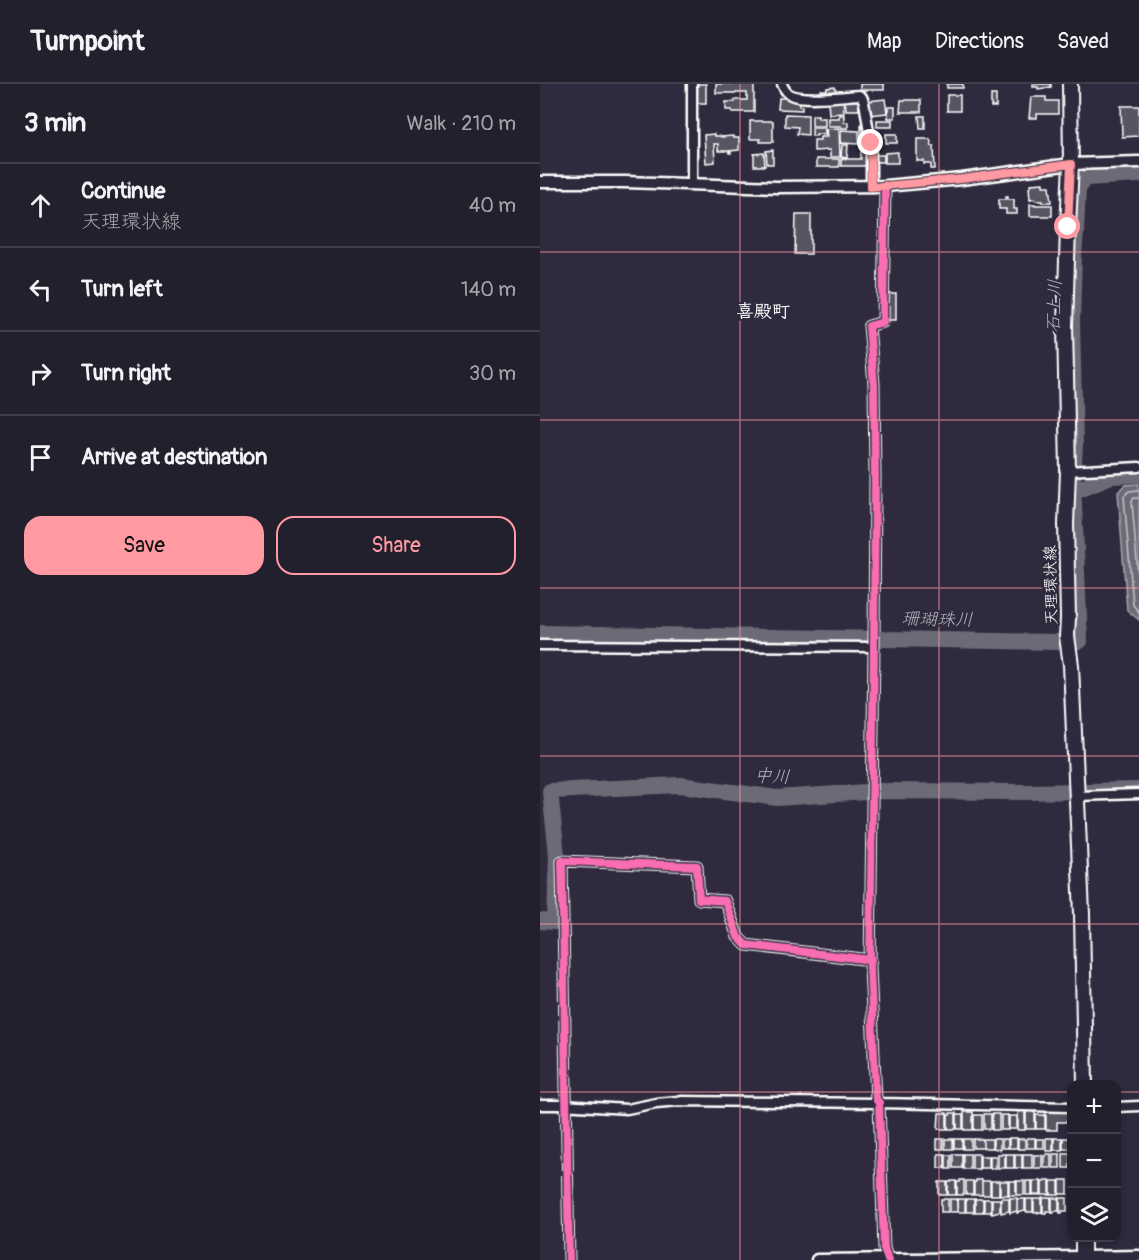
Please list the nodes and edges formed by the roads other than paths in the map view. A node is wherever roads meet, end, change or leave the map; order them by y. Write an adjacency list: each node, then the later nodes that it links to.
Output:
1 (692, 84): 7 (street)
2 (782, 84): 9 (street)
3 (1070, 84): 5 (main road, 天理環状線)
4 (1139, 162): 5 (street)
5 (1071, 164): 8 (street); 11 (main road, 天理環状線)
6 (540, 182): 7 (street)
7 (692, 184): 9 (street)
8 (885, 186): 9 (street); 13 (street)
9 (871, 187)
10 (1139, 467): 11 (street)
11 (1068, 471): 14 (main road, 天理環状線)
12 (540, 645): 13 (street)
13 (874, 645): 16 (street)
14 (1077, 790): 15 (street); 17 (main road, 天理環状線)
15 (1139, 794)
16 (871, 960): 18 (street); 20 (street)
17 (1084, 1080)
18 (879, 1103): 20 (street); 22 (street); 26 (street)
19 (540, 1105): 20 (street)
20 (566, 1106): 28 (street)
21 (1139, 1106): 23 (street)
22 (1067, 1107)
23 (1121, 1107)
24 (1083, 1242): 27 (main road)
25 (1139, 1256): 27 (street)
26 (888, 1259): 27 (street); 29 (street)
27 (1083, 1259)
28 (569, 1260)
29 (817, 1260)

